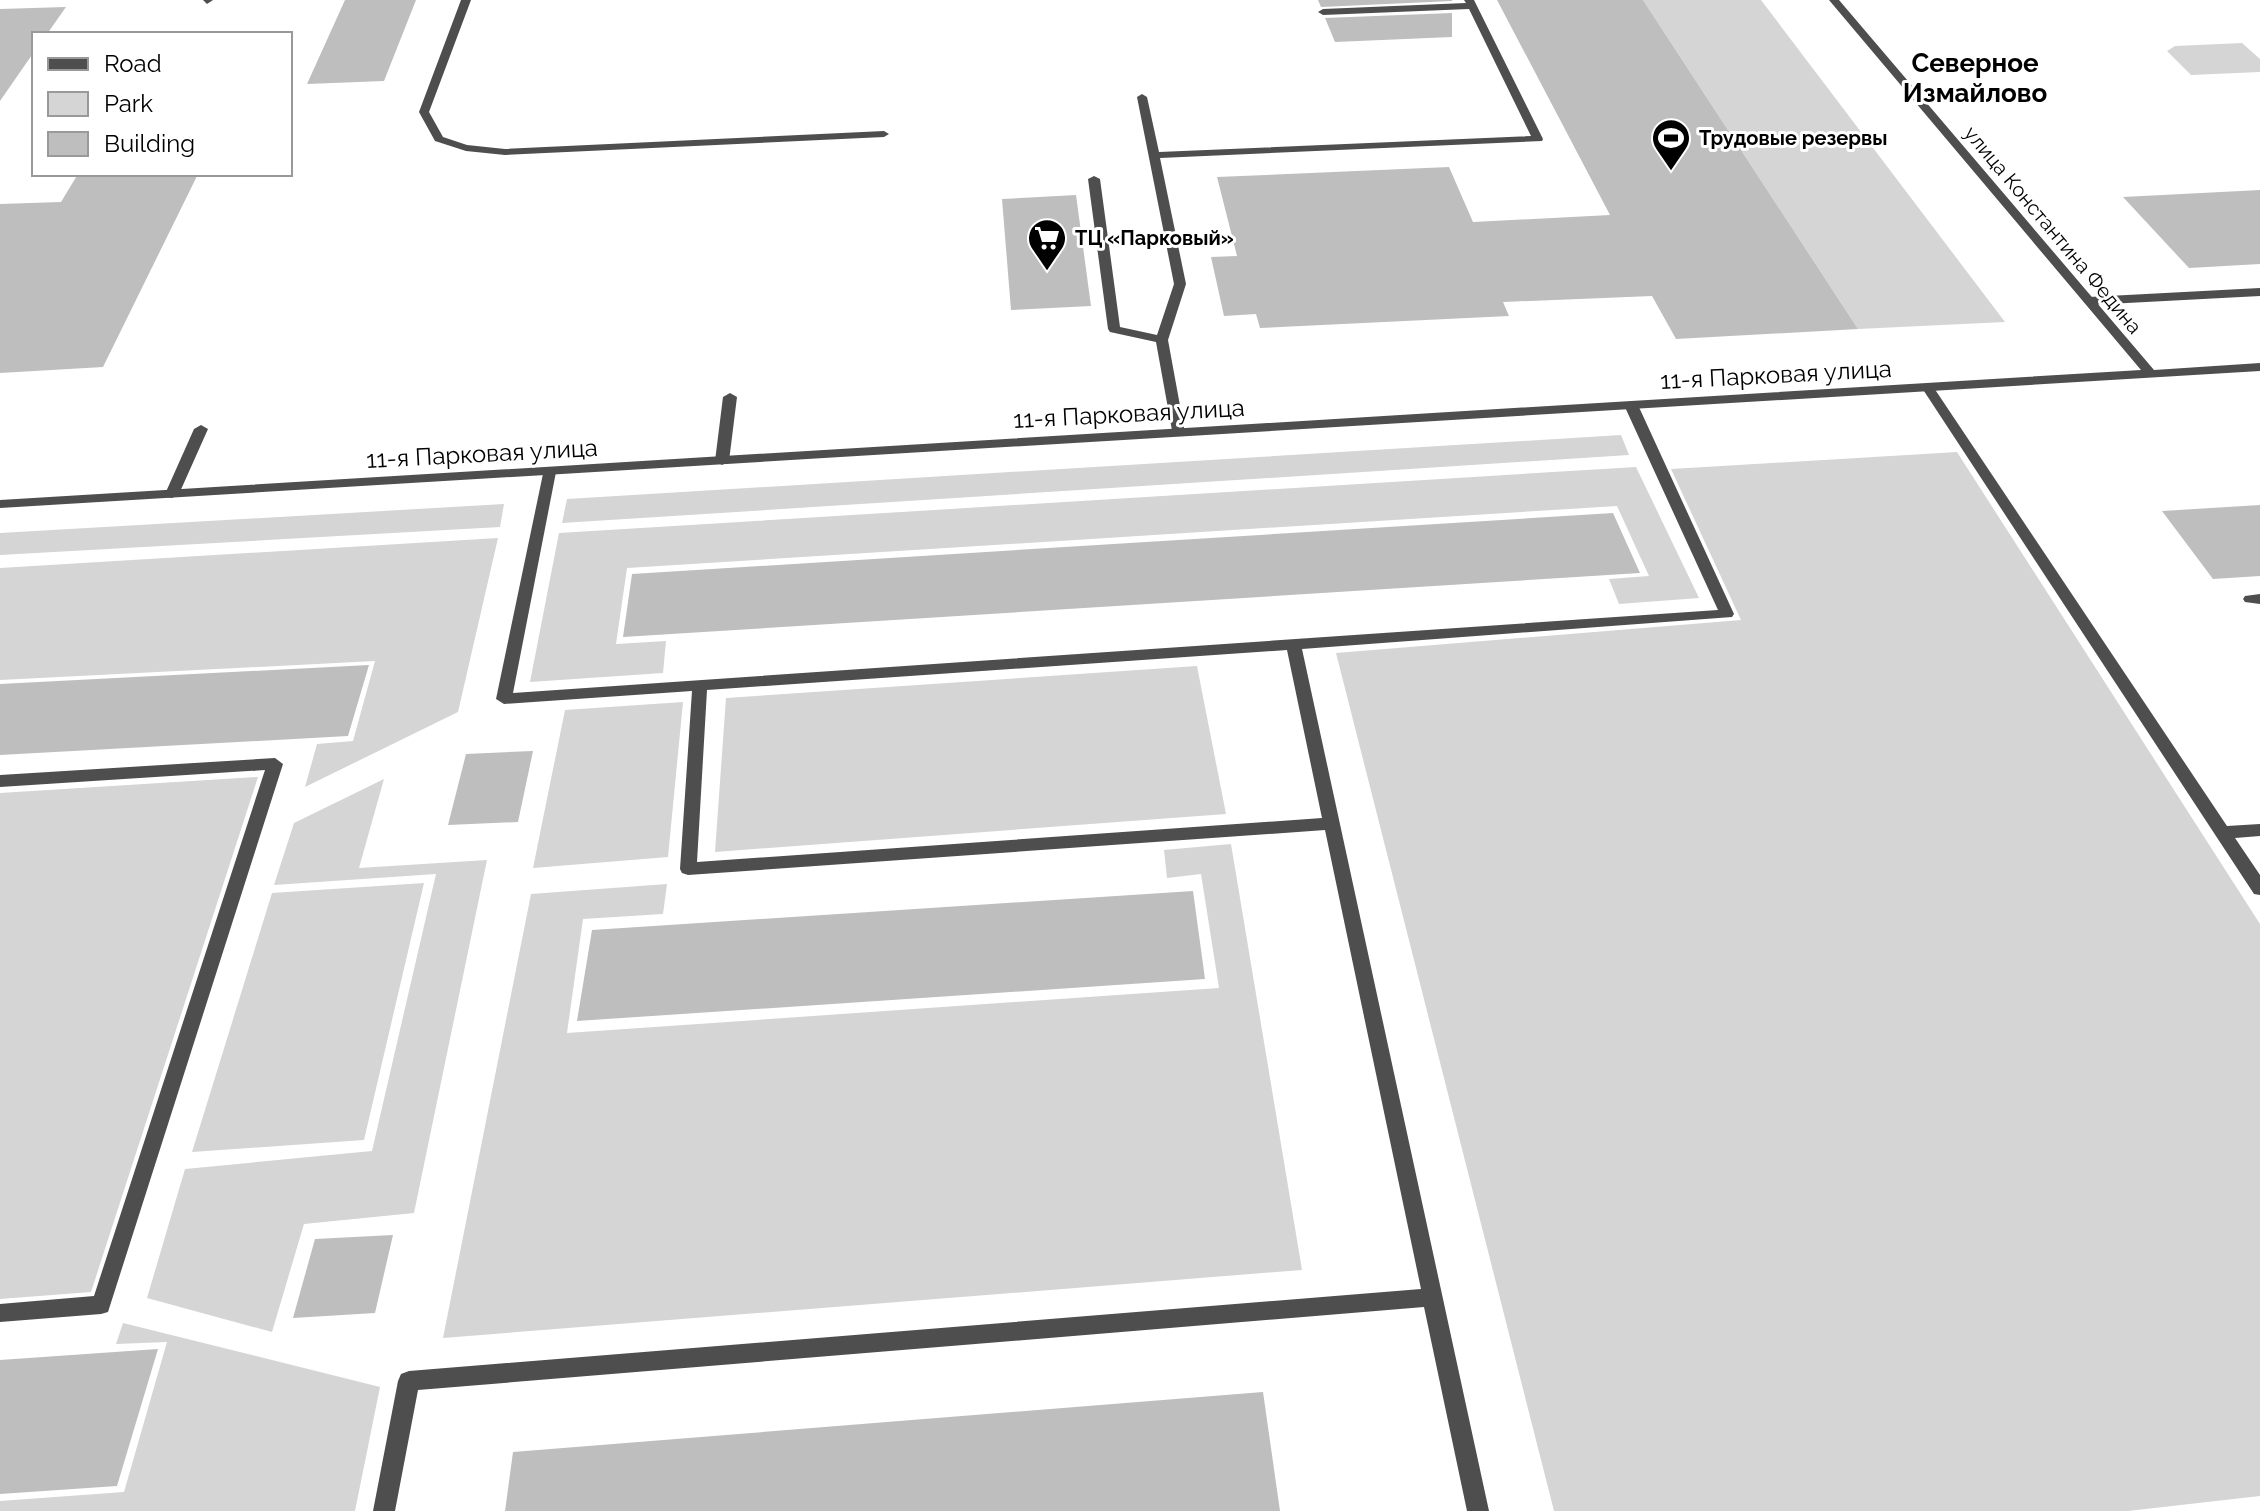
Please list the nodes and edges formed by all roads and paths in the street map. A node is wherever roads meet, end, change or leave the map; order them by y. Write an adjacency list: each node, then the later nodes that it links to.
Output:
1 (466, 0): 6 (street)
2 (1834, 0): 10 (street, улица Константина Федина)
3 (1470, 3): 4 (street); 7 (street)
4 (1323, 12)
5 (1142, 97): 7 (street)
6 (884, 134)
7 (1154, 155): 11 (street)
8 (1094, 179): 11 (street)
9 (2260, 292): 10 (street)
10 (2089, 301): 13 (street, улица Константина Федина)
11 (1162, 340): 18 (street)
12 (2260, 367): 13 (street, 11-я Парковая улица)
13 (2151, 374): 14 (street, 11-я Парковая улица)
14 (1928, 388): 16 (street, 11-я Парковая улица); 28 (street)
15 (730, 397): 19 (street)
16 (1631, 405): 18 (street, 11-я Парковая улица); 23 (street)
17 (201, 429): 21 (street)
18 (1178, 433): 19 (street, 11-я Парковая улица)
19 (722, 461): 20 (street, 11-я Парковая улица)
20 (549, 472): 21 (street, 11-я Парковая улица); 24 (street)
21 (172, 494): 22 (street, 11-я Парковая улица)
22 (0, 504)
23 (1294, 645): 24 (street); 26 (street)
24 (700, 686): 26 (street)
25 (0, 781): 31 (street)
26 (1332, 823): 30 (street)
27 (2260, 830): 28 (street)
28 (2224, 832): 29 (street)
29 (2260, 889)
30 (1432, 1297): 32 (street); 33 (street)
31 (0, 1313)
32 (384, 1511)
33 (1478, 1511)

